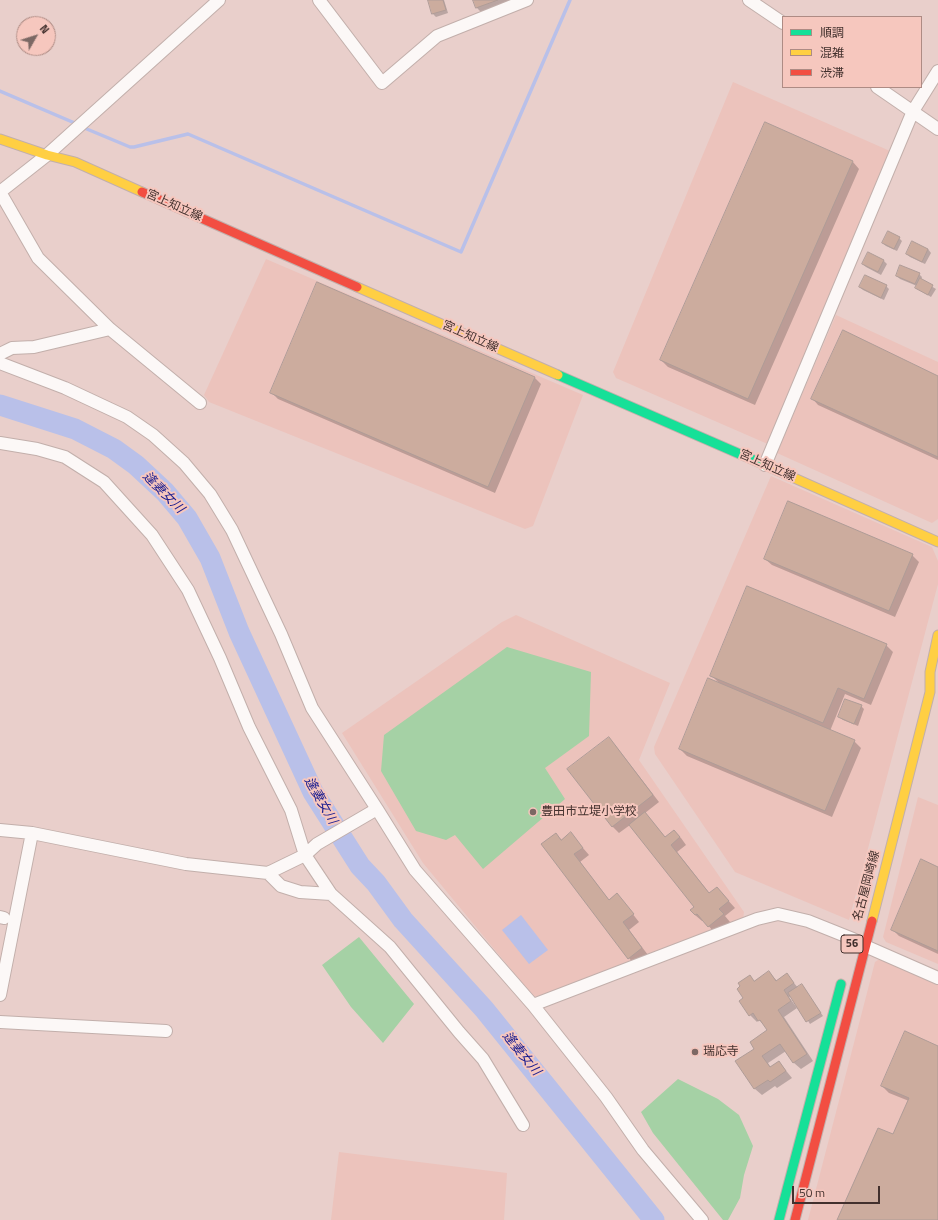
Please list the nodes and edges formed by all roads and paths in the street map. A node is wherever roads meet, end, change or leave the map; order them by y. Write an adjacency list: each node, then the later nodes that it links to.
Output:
1 (219, 0): 11 (street)
2 (319, 0): 3 (street)
3 (527, 0)
4 (749, 0): 5 (street)
5 (782, 22)
6 (938, 71): 8 (street)
7 (878, 88): 8 (street)
8 (913, 111): 9 (street); 18 (street)
9 (938, 129)
10 (0, 139): 11 (main road, 宮上知立線)
11 (46, 155): 12 (street); 18 (main road, 宮上知立線)
12 (0, 192): 13 (street)
13 (110, 329): 14 (street); 16 (street)
14 (0, 354)
15 (0, 363): 23 (street)
16 (200, 403)
17 (0, 443): 26 (street)
18 (765, 465): 19 (main road, 宮上知立線)
19 (938, 542)
20 (938, 635): 21 (main road, 名古屋岡崎線 / 56)
21 (930, 672): 22 (main road, 名古屋岡崎線 / 56); 29 (main road, 名古屋岡崎線 / 56)
22 (919, 687)
23 (372, 812): 26 (street); 33 (street)
24 (0, 830): 25 (street)
25 (32, 833): 27 (street); 32 (street)
26 (305, 855): 27 (street); 28 (street)
27 (268, 873): 28 (street)
28 (331, 894): 36 (street)
29 (865, 946): 31 (street); 33 (street); 39 (main road, 名古屋岡崎線 / 56)
30 (843, 976): 38 (main road)
31 (938, 978)
32 (0, 995)
33 (533, 1005): 37 (street)
34 (0, 1022): 35 (street)
35 (166, 1031)
36 (523, 1125)
37 (702, 1220)
38 (780, 1220)
39 (795, 1220)

